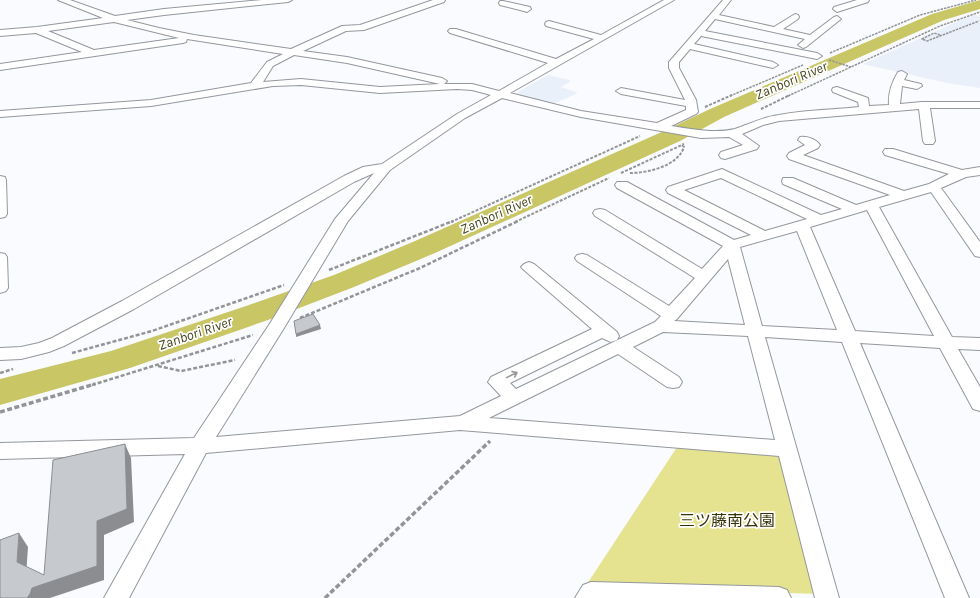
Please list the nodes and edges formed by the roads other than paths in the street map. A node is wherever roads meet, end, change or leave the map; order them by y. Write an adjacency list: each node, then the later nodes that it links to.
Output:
1 (62, 0): 12 (street)
2 (288, 0): 12 (street)
3 (441, 0): 24 (street)
4 (670, 0): 21 (street)
5 (727, 0): 10 (street)
6 (865, 0): 9 (street)
7 (504, 3): 8 (street)
8 (527, 9)
9 (837, 9)
10 (714, 16): 16 (street); 18 (street)
11 (795, 16): 16 (street)
12 (114, 19): 15 (street); 20 (street)
13 (837, 19): 22 (street)
14 (549, 24): 21 (street)
15 (37, 30): 17 (street); 26 (street)
16 (775, 30): 22 (street)
17 (0, 33)
18 (699, 33): 23 (street); 25 (street)
19 (455, 34): 28 (street)
20 (194, 38): 24 (street); 26 (street)
21 (602, 38): 28 (street)
22 (811, 38): 25 (street)
23 (688, 46): 29 (street); 37 (street)
24 (293, 52): 32 (street); 33 (street)
25 (795, 52): 27 (street)
26 (92, 53): 30 (street)
27 (823, 56)
28 (557, 63): 36 (street)
29 (773, 65)
30 (0, 67)
31 (852, 82): 41 (street)
32 (256, 85): 33 (street); 42 (street)
33 (457, 86): 36 (street)
34 (917, 86): 40 (street)
35 (621, 91): 37 (street)
36 (500, 94): 43 (street); 49 (street)
37 (691, 105): 43 (street)
38 (922, 105): 39 (street); 40 (street); 46 (street)
39 (980, 105)
40 (895, 107): 41 (street)
41 (866, 110): 44 (street)
42 (0, 114)
43 (660, 127): 44 (street)
44 (731, 133): 48 (street)
45 (804, 140): 56 (street)
46 (929, 142)
47 (889, 152): 51 (street)
48 (725, 155)
49 (386, 167): 77 (street); 82 (street)
50 (980, 170): 51 (street)
51 (961, 174): 55 (street)
52 (622, 179): 63 (street)
53 (0, 180): 60 (street)
54 (788, 181): 58 (street)
55 (934, 187): 56 (street); 64 (street)
56 (904, 196): 57 (street)
57 (871, 205): 58 (street); 74 (street)
58 (855, 210): 61 (street)
59 (600, 213): 68 (street)
60 (0, 214)
61 (811, 222): 62 (street); 62 (street); 73 (street)
62 (764, 236): 63 (street)
63 (732, 245): 68 (street); 72 (street)
64 (980, 253)
65 (0, 258): 69 (street)
66 (582, 258): 70 (street)
67 (528, 267): 71 (street)
68 (704, 277): 70 (street)
69 (0, 288)
70 (666, 321): 72 (street); 76 (street)
71 (604, 330): 76 (street); 79 (street, one-way to 71)
72 (756, 332): 73 (street); 83 (street)
73 (849, 337): 74 (street); 89 (street)
74 (946, 342): 75 (street); 80 (street)
75 (980, 344)
76 (621, 346): 78 (street); 79 (street)
77 (0, 354)
78 (673, 382)
79 (514, 397): 81 (street)
80 (980, 404)
81 (460, 423): 82 (street); 83 (street)
82 (200, 446): 84 (street); 85 (street)
83 (788, 449): 88 (street)
84 (0, 451)
85 (116, 598)
86 (587, 598): 87 (street)
87 (779, 598)
88 (827, 598)
89 (957, 598)

